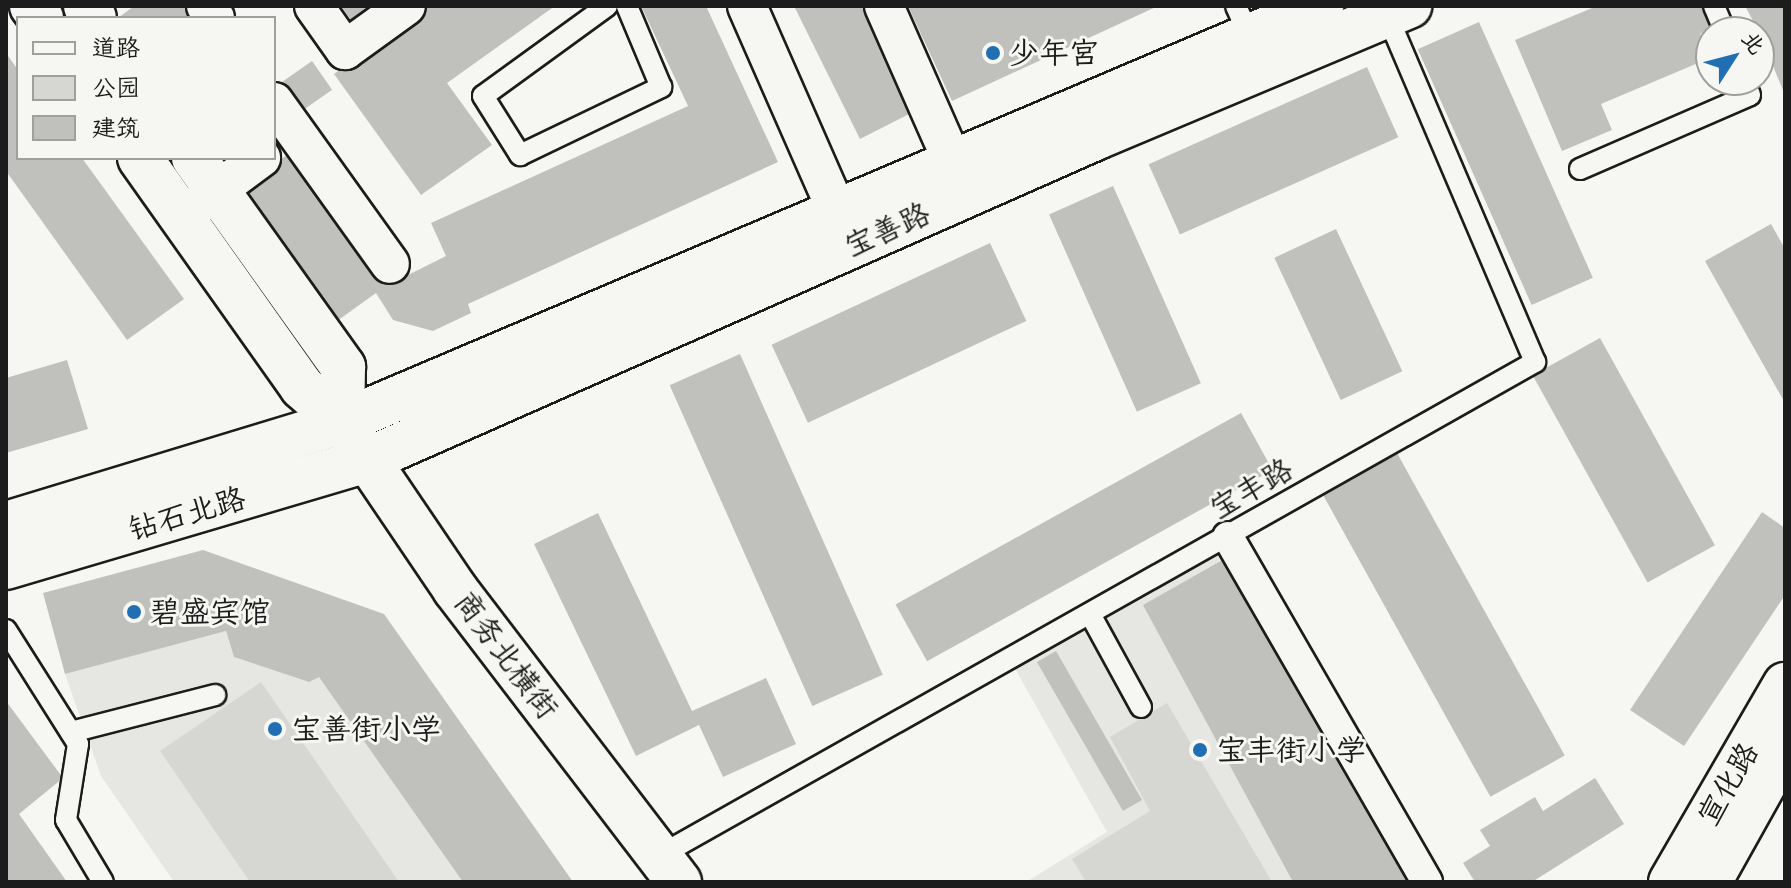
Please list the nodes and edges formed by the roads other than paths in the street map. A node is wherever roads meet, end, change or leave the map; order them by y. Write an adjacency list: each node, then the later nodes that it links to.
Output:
1 (314, 6): 2 (street)
2 (406, 6)
3 (607, 6): 4 (lane)
4 (627, 6)
5 (747, 6): 19 (street)
6 (884, 6): 17 (street)
7 (1321, 6): 9 (main road, 宝善路)
8 (1393, 9): 9 (main road, 宝善路); 24 (lane, 宝丰路)
9 (1250, 37): 17 (main road, 宝善路)
10 (1748, 96): 15 (lane)
11 (276, 109): 12 (street)
12 (285, 140): 20 (street)
13 (141, 160): 18 (main road, 商务北横街)
14 (254, 160): 16 (street)
15 (1580, 169)
16 (206, 174): 18 (street); 21 (main road)
17 (960, 178): 19 (main road, 宝善路)
18 (182, 217): 21 (main road, 商务北横街)
19 (845, 228): 21 (main road, 宝善路); 22 (main road, 宝善路)
20 (390, 264)
21 (342, 422): 22 (main road, 商务北横街); 23 (main road, 钻石北路)
22 (367, 460): 25 (main road, 钻石北路); 33 (main road, 商务北横街)
23 (6, 524)
24 (1228, 537): 26 (lane, 宝丰路); 35 (street)
25 (6, 567)
26 (1090, 614): 30 (lane); 33 (lane, 宝丰路)
27 (6, 630): 31 (lane)
28 (1785, 685): 36 (main road, 宣化路)
29 (215, 695): 31 (lane)
30 (1141, 707)
31 (71, 732): 34 (lane)
32 (1785, 746): 37 (main road, 宣化路)
33 (669, 869)
34 (103, 882)
35 (1427, 882)
36 (1671, 882)
37 (1709, 882)

